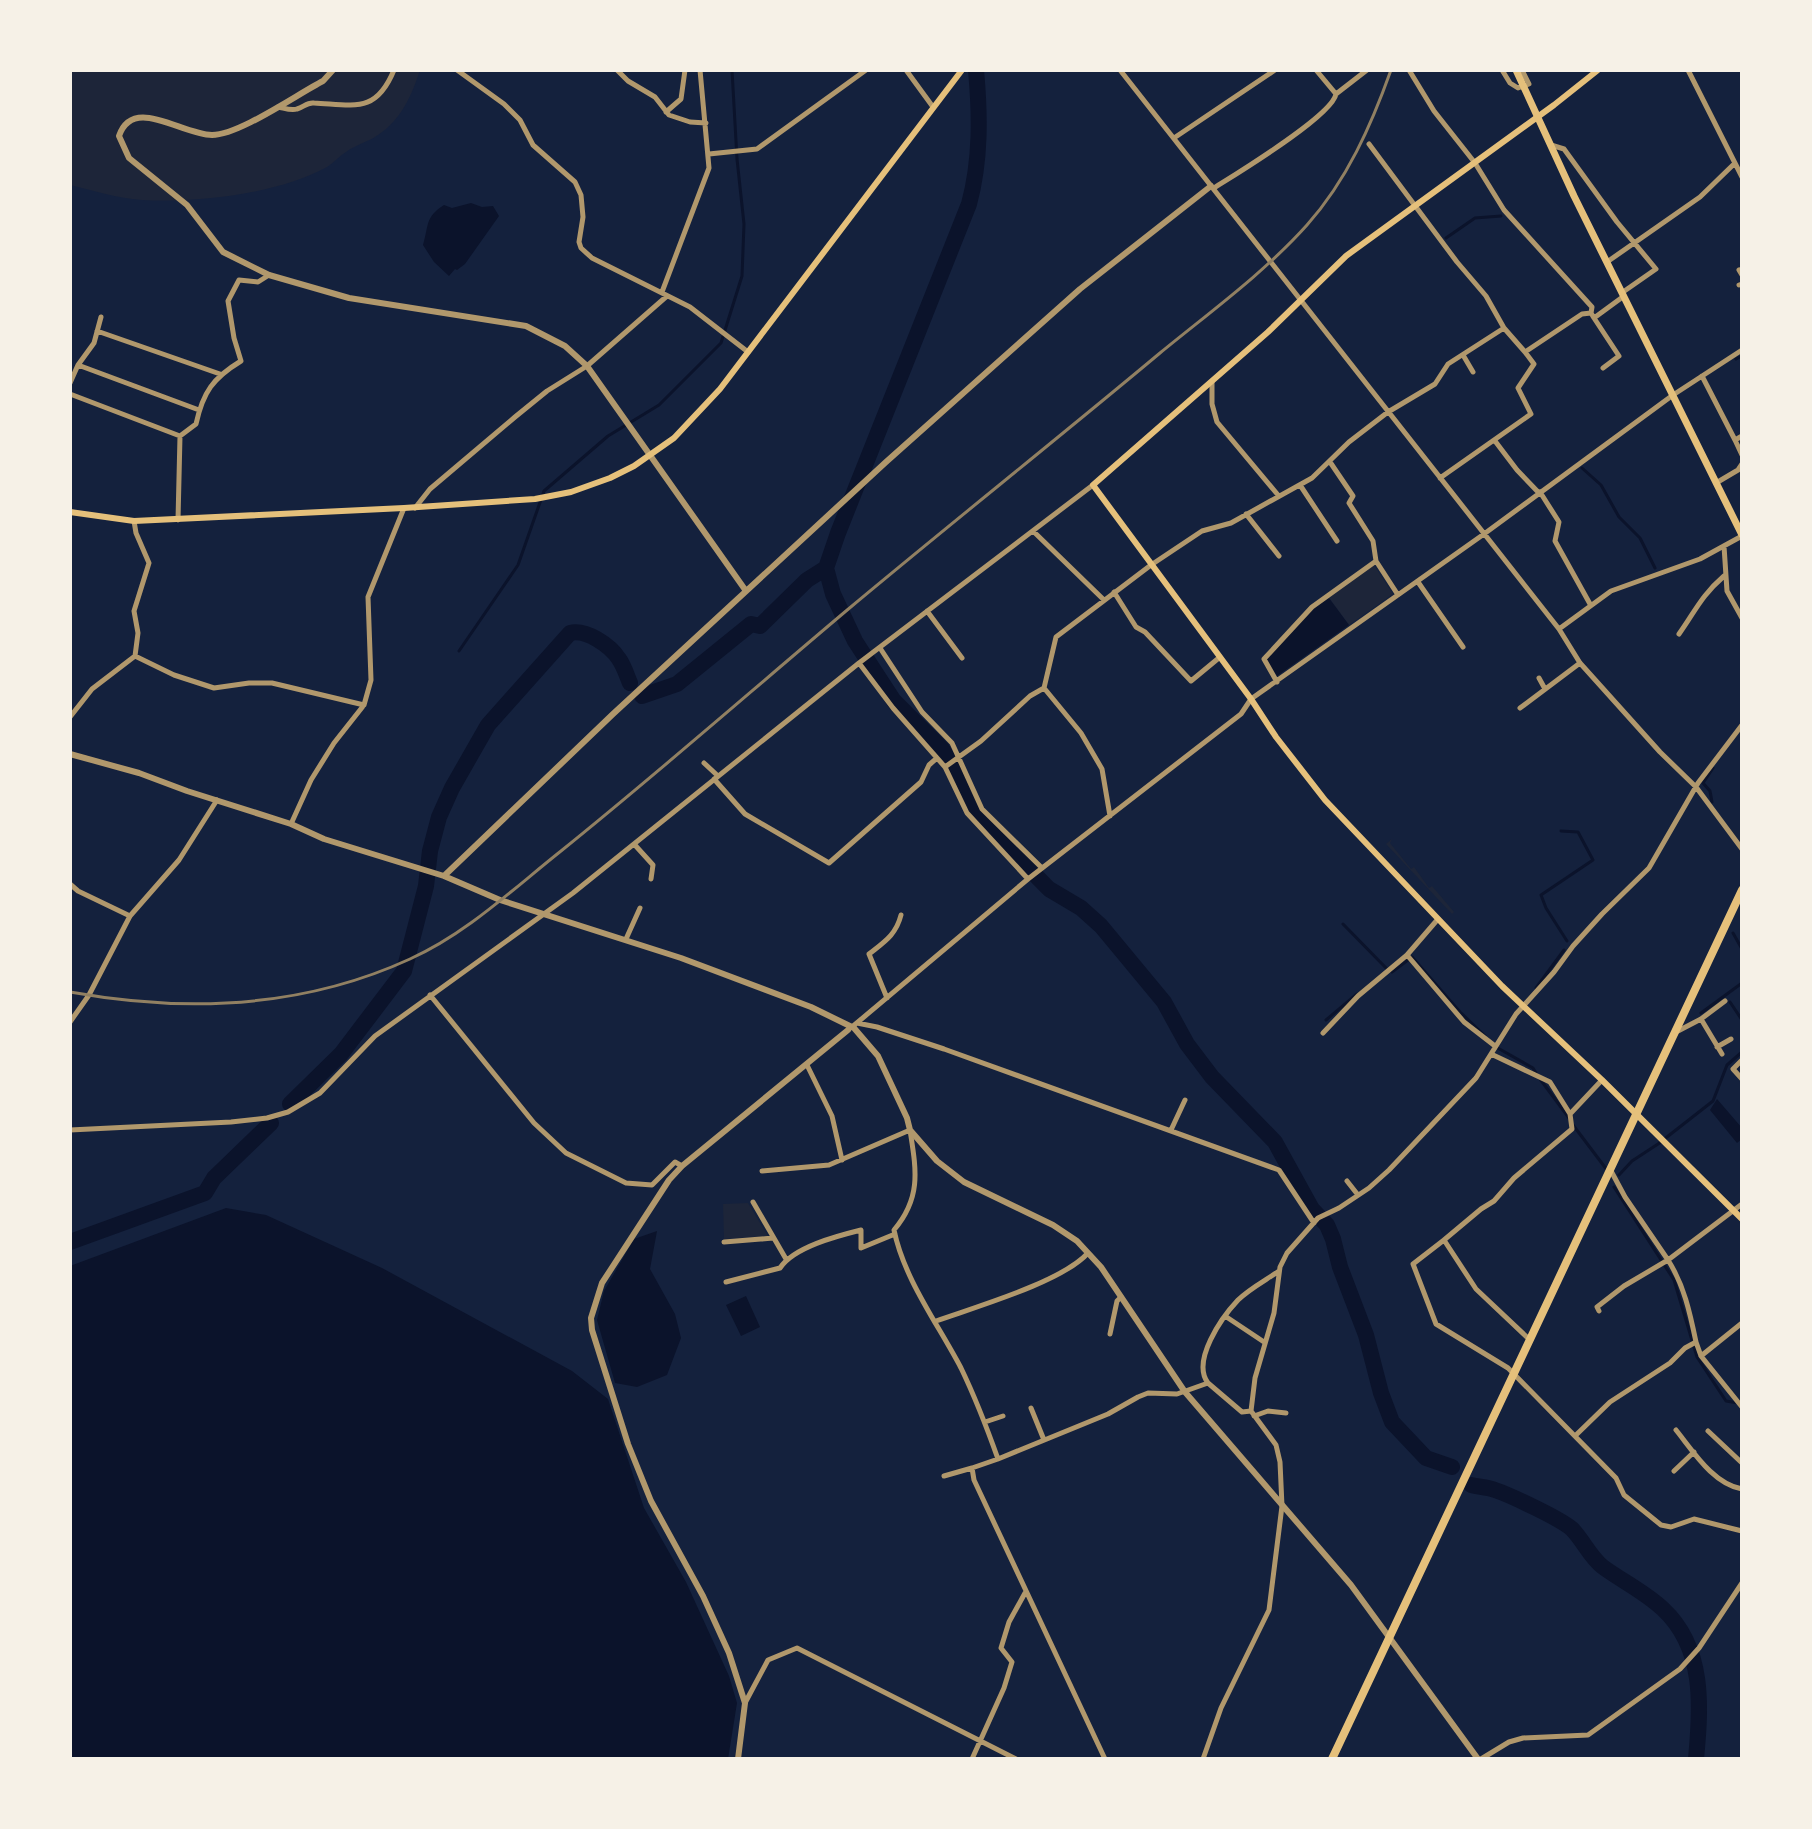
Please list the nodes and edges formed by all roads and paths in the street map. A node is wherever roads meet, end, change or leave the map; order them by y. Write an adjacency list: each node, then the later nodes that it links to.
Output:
1 (333, 70): 21 (street)
2 (394, 70): 21 (street)
3 (457, 70): 40 (street)
4 (617, 70): 24 (street)
5 (685, 70): 24 (street)
6 (700, 70): 27 (street)
7 (866, 70): 31 (street)
8 (906, 70): 22 (street)
9 (962, 70): 22 (main road)
10 (1275, 70): 28 (street)
11 (1316, 70): 20 (street)
12 (1367, 70): 20 (street)
13 (1409, 70): 23 (street)
14 (1502, 70): 19 (street)
15 (1519, 70): 19 (main road)
16 (1598, 70): 26 (main road)
17 (1688, 70): 33 (street)
18 (1123, 71): 28 (street)
19 (1525, 88): 26 (main road)
20 (1336, 94): 35 (street)
21 (277, 106): 39 (street)
22 (933, 107): 48 (main road)
23 (1434, 111): 25 (street); 32 (street)
24 (666, 112): 27 (street)
25 (1424, 117)
26 (1537, 117): 30 (main road); 32 (main road)
27 (706, 123): 31 (street)
28 (1174, 138): 35 (street)
29 (1369, 144): 36 (street)
30 (1550, 145): 37 (street); 38 (main road)
31 (709, 154): 40 (street)
32 (1475, 163): 36 (main road); 43 (street)
33 (1734, 164): 34 (street); 37 (street)
34 (1742, 177)
35 (1213, 187): 42 (street); 92 (street)
36 (1418, 206): 42 (main road); 45 (street)
37 (1634, 243): 38 (street); 41 (street)
38 (1607, 262): 41 (main road)
39 (269, 275): 52 (street); 55 (street)
40 (664, 294): 48 (street); 52 (street)
41 (1624, 294): 43 (street); 60 (main road)
42 (1302, 301): 57 (main road); 62 (street)
43 (1592, 316): 49 (street); 53 (street)
44 (101, 317): 46 (street)
45 (1504, 328): 49 (street); 50 (street)
46 (97, 331): 51 (street); 55 (street)
47 (1742, 350): 56 (street)
48 (748, 352): 67 (main road)
49 (1525, 352): 65 (street)
50 (1463, 355): 54 (street); 62 (street)
51 (78, 365): 58 (street); 61 (street)
52 (587, 366): 67 (street); 77 (street)
53 (1603, 368)
54 (1473, 372)
55 (220, 374): 61 (street)
56 (1702, 376): 60 (street); 64 (street)
57 (1212, 382): 72 (main road); 75 (street)
58 (70, 383)
59 (70, 394): 63 (street)
60 (1673, 395): 71 (main road); 74 (street)
61 (199, 410): 63 (street)
62 (1388, 412): 68 (street); 70 (street)
63 (180, 436): 80 (street)
64 (1739, 438): 66 (street)
65 (1495, 441): 70 (street); 74 (street)
66 (1742, 455)
67 (648, 456): 77 (main road); 92 (street)
68 (1330, 462): 73 (street); 88 (street)
69 (1742, 464): 71 (street)
70 (1440, 478): 83 (street)
71 (1716, 483): 84 (main road)
72 (1093, 485): 82 (street); 89 (main road)
73 (1300, 485): 75 (street); 85 (street)
74 (1539, 493): 83 (street); 96 (street)
75 (1278, 495): 79 (street)
76 (404, 508): 77 (main road); 80 (main road); 113 (street)
77 (415, 508)
78 (70, 512): 81 (main road)
79 (1246, 514): 87 (street); 89 (street)
80 (178, 520): 81 (main road)
81 (134, 521): 103 (street)
82 (1033, 531): 95 (street); 97 (street)
83 (1484, 534): 91 (street); 99 (street)
84 (1742, 536): 86 (street)
85 (1337, 541)
86 (1724, 546): 90 (street); 96 (street)
87 (1279, 556)
88 (1376, 561): 94 (street); 109 (street)
89 (1152, 565): 93 (street); 104 (main road)
90 (1725, 575): 98 (street); 100 (street)
91 (1418, 582): 94 (street); 101 (street)
92 (746, 591): 130 (street)
93 (1114, 592): 95 (street); 104 (street)
94 (1398, 595): 109 (street)
95 (1104, 600): 110 (street)
96 (1590, 604): 99 (street)
97 (927, 611): 102 (street); 105 (street)
98 (1742, 618)
99 (1559, 629): 107 (street)
100 (1679, 634)
101 (1463, 647)
102 (880, 648): 106 (street); 118 (street)
103 (135, 656): 113 (street); 115 (street)
104 (1220, 657): 112 (main road)
105 (962, 658)
106 (859, 663): 119 (street); 122 (street)
107 (1580, 663): 111 (street); 123 (street)
108 (1539, 678): 111 (street)
109 (1277, 682): 112 (street)
110 (1044, 688): 118 (street); 125 (street)
111 (1545, 689): 114 (street)
112 (1251, 699): 125 (street); 139 (main road)
113 (364, 705): 126 (street)
114 (1520, 708)
115 (70, 717)
116 (1742, 725): 123 (street)
117 (70, 754): 124 (street)
118 (960, 756): 121 (street); 129 (street)
119 (937, 758): 121 (street); 122 (street)
120 (704, 763): 122 (street)
121 (947, 765): 132 (street)
122 (716, 778): 127 (street)
123 (1696, 787): 128 (street); 145 (street)
124 (218, 800): 126 (street); 138 (street)
125 (1111, 817): 129 (street)
126 (291, 824): 130 (street)
127 (634, 844): 131 (street); 136 (street)
128 (1742, 849)
129 (1042, 868): 132 (street)
130 (444, 876): 136 (street)
131 (651, 879)
132 (1028, 879): 143 (street)
133 (70, 884): 138 (street)
134 (1742, 890): 150 (highway)
135 (640, 908): 140 (street)
136 (543, 914): 140 (street); 142 (street)
137 (901, 915): 143 (street)
138 (130, 916): 147 (street)
139 (1438, 919): 141 (street); 145 (main road)
140 (626, 939): 148 (street)
141 (1407, 955): 149 (street); 152 (street)
142 (430, 995): 163 (street); 167 (street)
143 (887, 998): 148 (street)
144 (1725, 1001): 146 (street)
145 (1524, 1006): 152 (street); 159 (main road)
146 (1701, 1019): 150 (street); 153 (street)
147 (70, 1022)
148 (852, 1027): 157 (street); 164 (street); 165 (street)
149 (1323, 1033)
150 (1674, 1034): 161 (highway)
151 (1731, 1039): 153 (street)
152 (1495, 1046): 154 (street)
153 (1717, 1047): 155 (street)
154 (1491, 1054): 162 (street); 171 (street)
155 (1722, 1054)
156 (1742, 1060): 158 (street)
157 (807, 1065): 166 (street); 167 (street)
158 (1742, 1079)
159 (1602, 1080): 161 (main road); 162 (street)
160 (1185, 1100): 165 (street)
161 (1635, 1113): 168 (highway); 174 (main road)
162 (1570, 1114): 179 (street)
163 (70, 1130)
164 (910, 1130): 166 (street); 177 (street); 181 (street)
165 (1171, 1130): 176 (street)
166 (842, 1160): 169 (street)
167 (682, 1166): 220 (street)
168 (1610, 1169): 183 (street); 192 (highway)
169 (762, 1171)
170 (1347, 1181): 171 (street)
171 (1358, 1195): 176 (street)
172 (753, 1202): 178 (street)
173 (1742, 1204): 174 (street)
174 (1734, 1211): 175 (main road); 183 (street)
175 (1742, 1219)
176 (1314, 1223): 184 (street)
177 (895, 1234): 182 (street); 189 (street)
178 (773, 1238): 180 (street); 182 (street)
179 (1444, 1240): 192 (street); 206 (street)
180 (724, 1242)
181 (1088, 1253): 186 (street); 189 (street)
182 (786, 1259): 185 (street)
183 (1668, 1260): 187 (street); 194 (street)
184 (1279, 1271): 188 (street); 193 (street)
185 (726, 1282)
186 (1121, 1297): 191 (street); 197 (street)
187 (1599, 1311)
188 (1225, 1316): 193 (street); 196 (street)
189 (936, 1321): 203 (street)
190 (1742, 1323): 195 (street)
191 (1110, 1334)
192 (1530, 1340): 219 (highway)
193 (1265, 1342): 200 (street)
194 (1696, 1342): 195 (street); 206 (street)
195 (1701, 1356): 198 (street)
196 (1208, 1383): 197 (street); 200 (street)
197 (1185, 1392): 207 (street); 215 (street)
198 (1742, 1407)
199 (1031, 1408): 207 (street)
200 (1252, 1413): 201 (street); 215 (street)
201 (1286, 1413)
202 (1003, 1416): 203 (street)
203 (985, 1422): 209 (street)
204 (1676, 1430): 208 (street)
205 (1708, 1431): 210 (street)
206 (1576, 1435): 216 (street)
207 (1044, 1440): 209 (street)
208 (1694, 1452): 212 (street); 214 (street)
209 (998, 1459): 211 (street)
210 (1742, 1463)
211 (972, 1468): 213 (street); 218 (street)
212 (1674, 1471)
213 (944, 1476)
214 (1742, 1489)
215 (1282, 1506): 219 (street); 226 (street)
216 (1742, 1531)
217 (1742, 1583): 228 (street)
218 (1026, 1592): 221 (street); 225 (street)
219 (1389, 1636): 227 (highway); 228 (street)
220 (745, 1703): 221 (street); 222 (street)
221 (982, 1741): 223 (street); 224 (street)
222 (738, 1759)
223 (972, 1759)
224 (1016, 1759)
225 (1105, 1759)
226 (1203, 1759)
227 (1332, 1759)
228 (1480, 1759)

